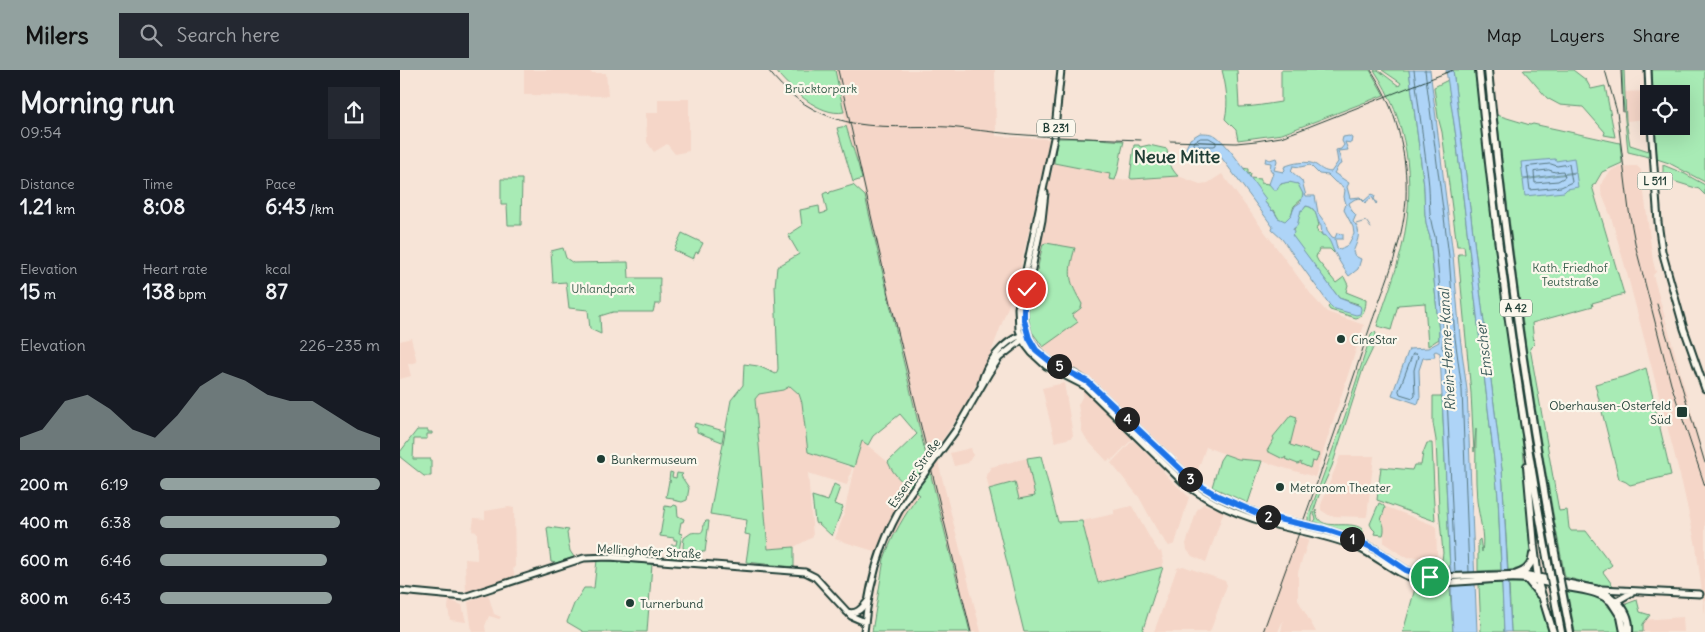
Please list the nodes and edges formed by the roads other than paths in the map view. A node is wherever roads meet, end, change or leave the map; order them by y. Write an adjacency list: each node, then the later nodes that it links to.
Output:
1 (1061, 70): 7 (main road, B 231)
2 (1480, 70): 12 (highway, A 42)
3 (1488, 70): 35 (highway, A 42, bridge)
4 (1648, 70): 5 (main road)
5 (1649, 85)
6 (1652, 135): 11 (main road, L 511)
7 (1038, 232): 8 (main road, B 231); 9 (main road, B 231)
8 (1027, 335): 9 (main road); 10 (main road)
9 (1022, 337): 10 (main road); 26 (main road, Essener Straße, bridge)
10 (1086, 384): 13 (main road); 14 (main road)
11 (1705, 389)
12 (1527, 447): 16 (highway); 34 (highway, A 42, bridge)
13 (1198, 485): 14 (main road); 15 (main road)
14 (1196, 492): 15 (main road)
15 (1366, 545): 18 (main road); 18 (main road)
16 (1534, 546): 17 (highway); 20 (highway)
17 (1515, 576): 18 (main road); 19 (main road); 20 (main road)
18 (1445, 579)
19 (1526, 579): 20 (main road); 28 (highway)
20 (1538, 579): 21 (main road); 27 (main road); 28 (highway)
21 (1597, 589): 23 (main road); 27 (main road)
22 (400, 590): 29 (main road, Mellinghofer Straße)
23 (1627, 590): 24 (main road); 27 (main road)
24 (1637, 592): 25 (main road); 27 (main road)
25 (1700, 594)
26 (868, 600): 30 (main road); 31 (main road, Essener Straße)
27 (1614, 601): 36 (highway); 37 (highway)
28 (1544, 602): 33 (highway)
29 (846, 612): 30 (main road); 31 (main road, Mellinghofer Straße)
30 (853, 614): 31 (main road)
31 (865, 622): 32 (main road, Essener Straße)
32 (864, 632)
33 (1553, 632)
34 (1561, 632)
35 (1572, 632)
36 (1624, 632)
37 (1629, 632)

